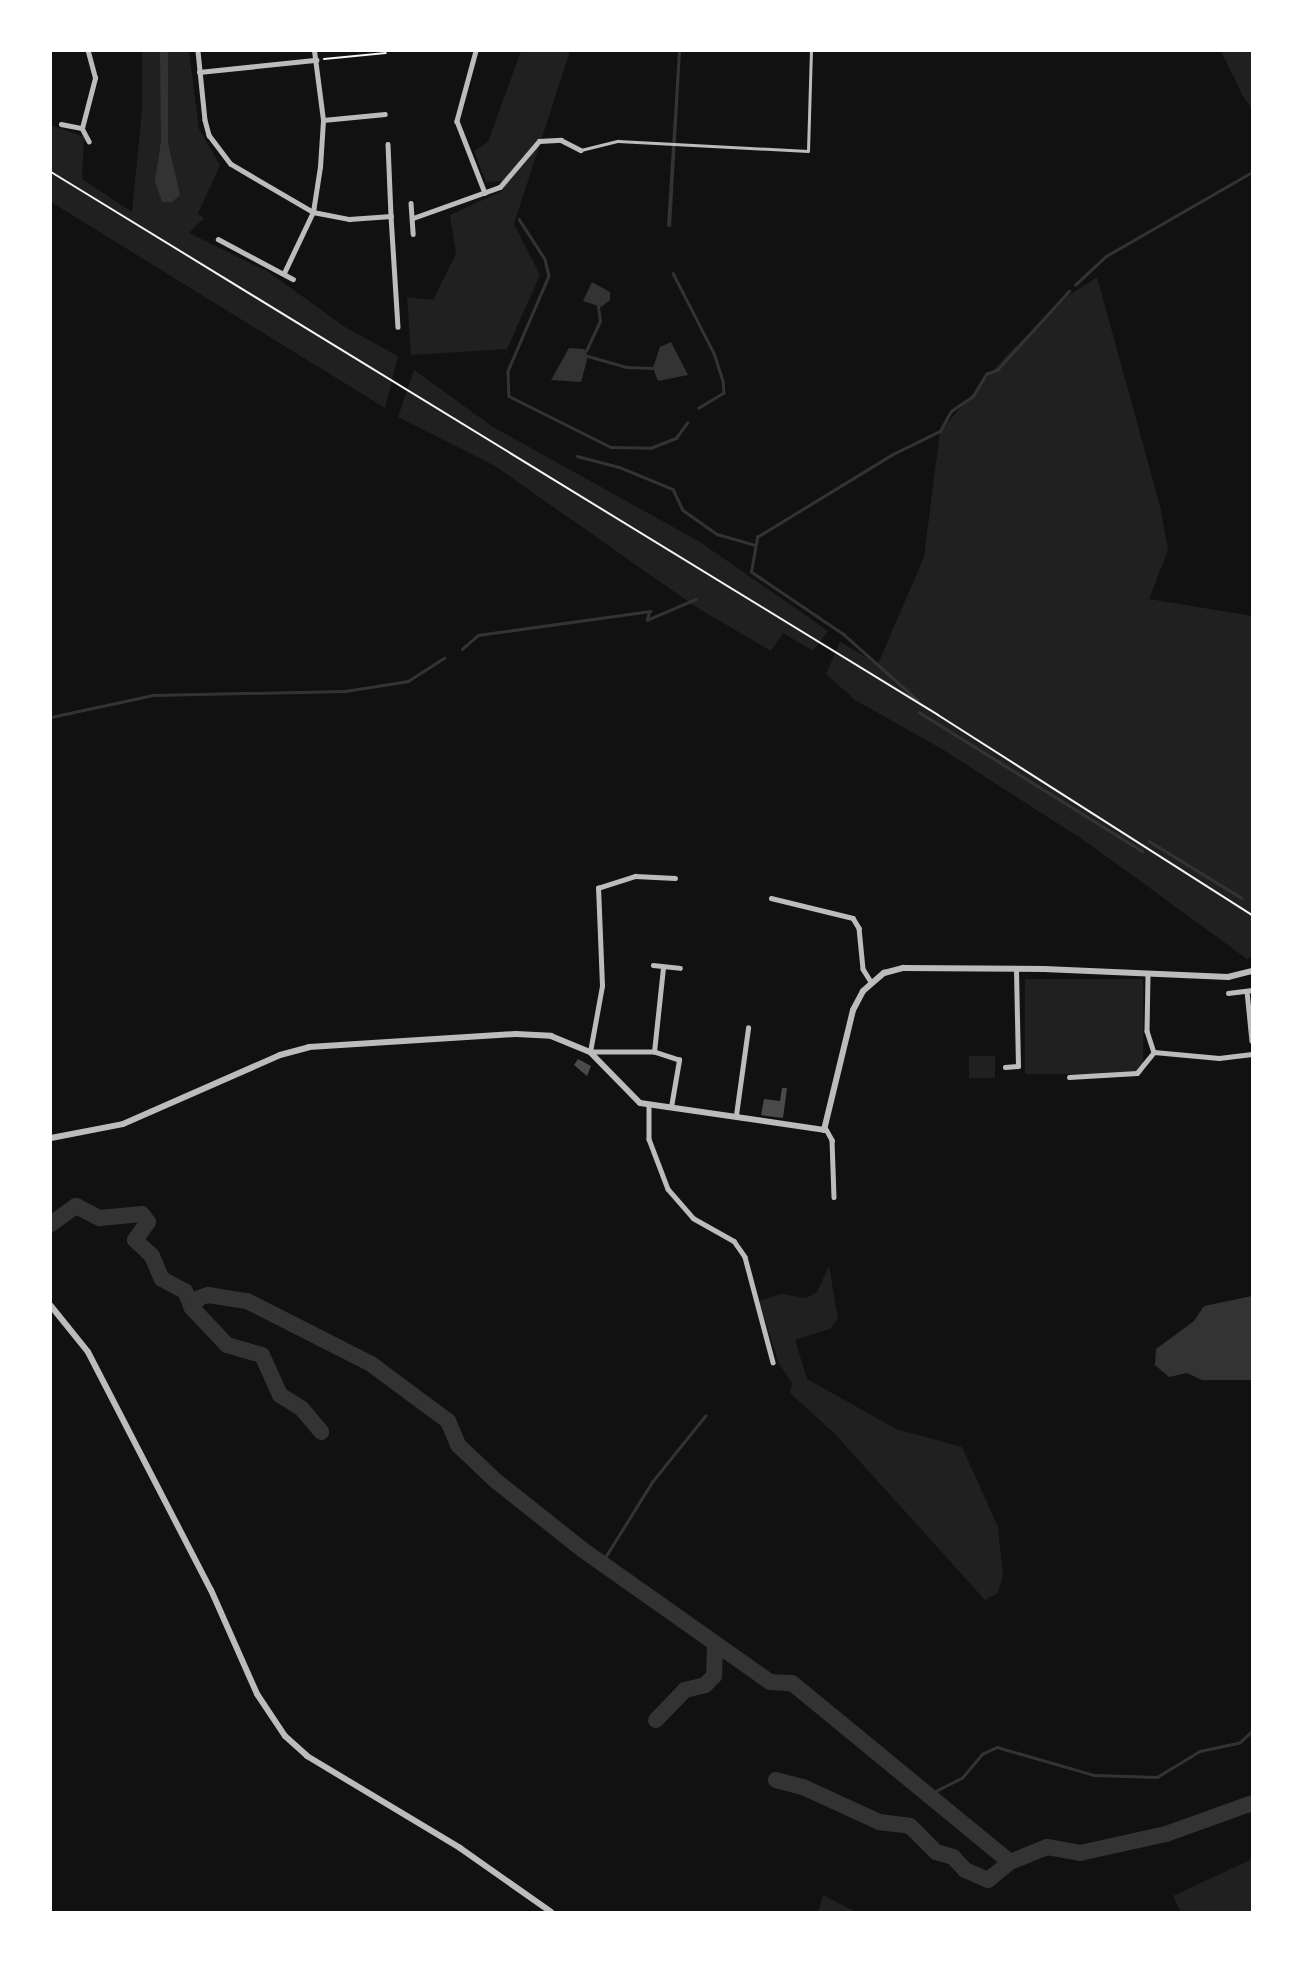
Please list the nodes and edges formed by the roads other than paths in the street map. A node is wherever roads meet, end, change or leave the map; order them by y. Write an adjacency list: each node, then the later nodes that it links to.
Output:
1 (88, 51): 11 (street)
2 (198, 51): 7 (street)
3 (314, 51): 6 (street)
4 (476, 51): 15 (street)
5 (811, 51): 14 (lane)
6 (316, 60): 7 (street); 9 (street)
7 (199, 72): 17 (street)
8 (385, 114): 9 (street)
9 (323, 120): 17 (street)
10 (61, 124): 11 (street)
11 (82, 128): 12 (street)
12 (89, 141)
13 (388, 144): 18 (street)
14 (581, 150): 15 (street)
15 (485, 193): 19 (street)
16 (411, 203): 19 (street)
17 (313, 212): 18 (street); 22 (street)
18 (391, 216): 24 (street)
19 (413, 218): 20 (street)
20 (413, 234)
21 (218, 239): 22 (street)
22 (284, 273): 23 (street)
23 (293, 279)
24 (398, 327)
25 (675, 878): 38 (street)
26 (771, 898): 33 (street)
27 (653, 965): 28 (street)
28 (663, 968): 29 (street); 39 (street)
29 (680, 968)
30 (1016, 970): 32 (street); 33 (street); 42 (street)
31 (1252, 971): 32 (street)
32 (1148, 975): 40 (street)
33 (871, 982): 47 (street)
34 (1250, 990): 35 (street); 37 (street)
35 (1228, 993)
36 (748, 1028): 46 (street)
37 (1252, 1041)
38 (590, 1052): 39 (street); 44 (street); 48 (street)
39 (654, 1052): 45 (street)
40 (1154, 1052): 41 (street); 43 (street)
41 (1252, 1054)
42 (1005, 1067)
43 (1069, 1077)
44 (649, 1105): 45 (street); 51 (street)
45 (671, 1107): 46 (street)
46 (736, 1115): 47 (street)
47 (823, 1129): 49 (street)
48 (51, 1138)
49 (834, 1197)
50 (51, 1306): 52 (street)
51 (773, 1362)
52 (551, 1912)

